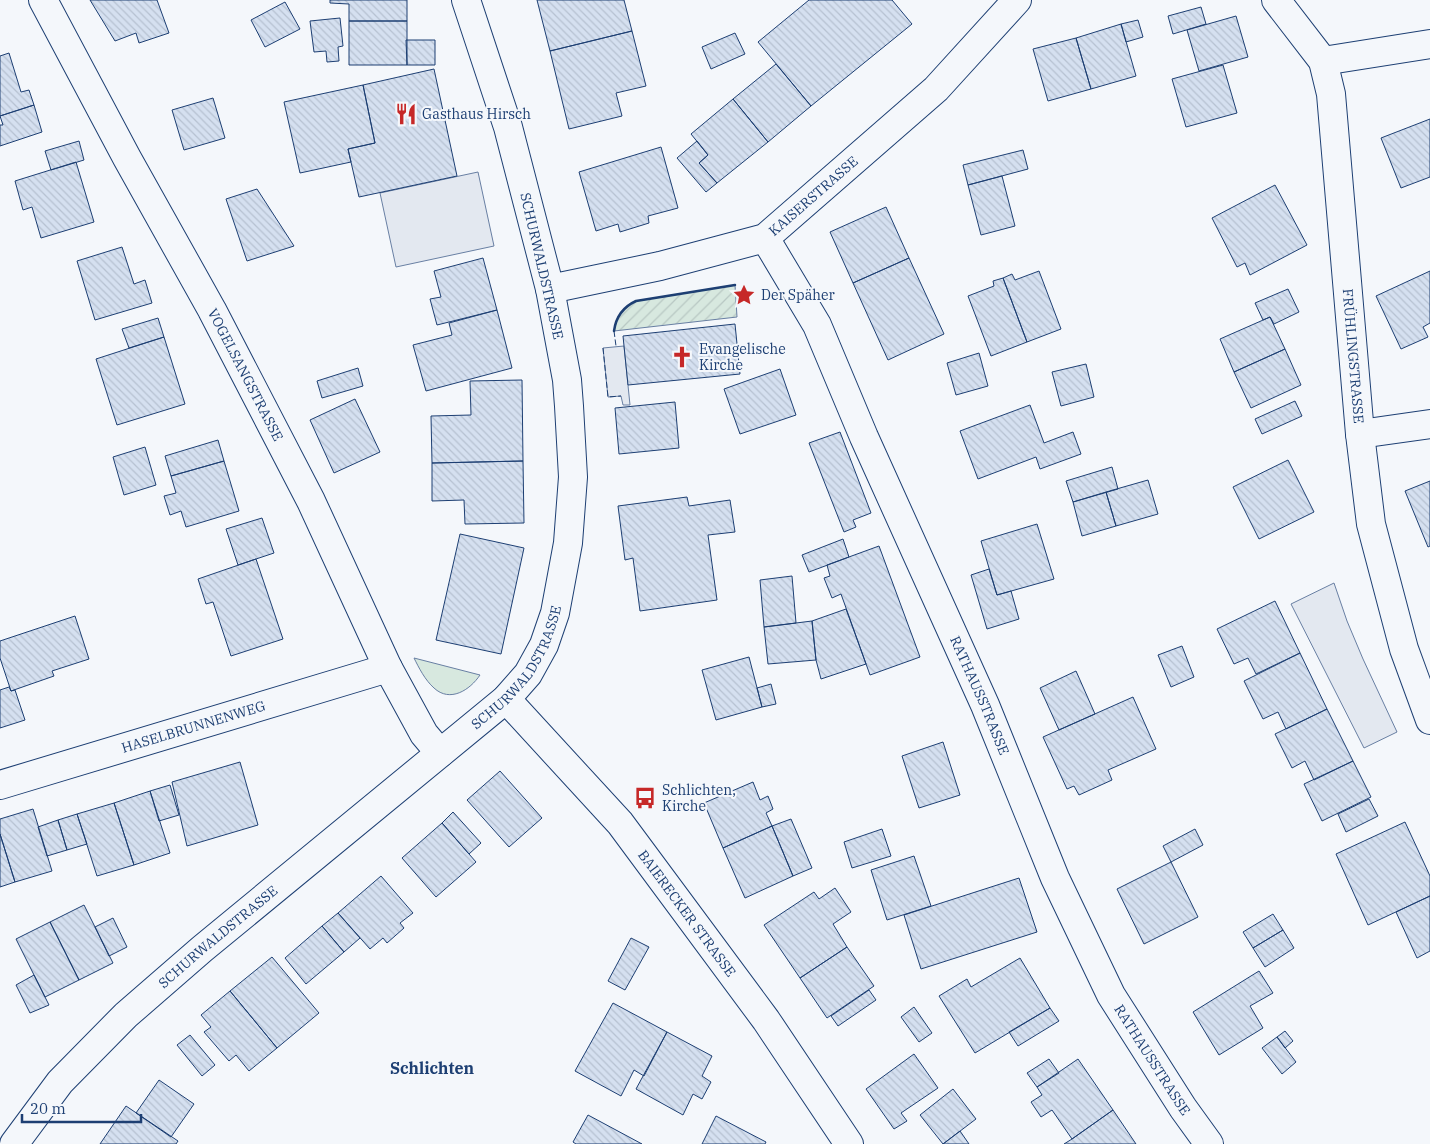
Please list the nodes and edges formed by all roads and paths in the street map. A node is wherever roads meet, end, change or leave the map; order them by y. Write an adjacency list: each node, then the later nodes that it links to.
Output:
1 (43, 0): 11 (street, VOGELSANGSTRASSE)
2 (466, 0): 8 (street, SCHURWALDSTRASSE)
3 (1017, 0): 7 (street, KAISERSTRASSE)
4 (1276, 0): 6 (street, FRÜHLINGSTRASSE)
5 (1430, 44): 6 (street)
6 (1323, 61): 10 (street, FRÜHLINGSTRASSE)
7 (765, 238): 8 (street, KAISERSTRASSE); 18 (street, RATHAUSSTRASSE)
8 (550, 289): 12 (street, SCHURWALDSTRASSE)
9 (1430, 424): 10 (street)
10 (1360, 434): 13 (street, FRÜHLINGSTRASSE)
11 (388, 668): 14 (street, VOGELSANGSTRASSE); 15 (street, HASELBRUNNENWEG)
12 (506, 700): 14 (street, SCHURWALDSTRASSE); 17 (street, BAIERECKER STRASSE)
13 (1430, 720)
14 (440, 753): 16 (street, SCHURWALDSTRASSE)
15 (0, 785)
16 (14, 1144)
17 (850, 1144)
18 (1209, 1144)

